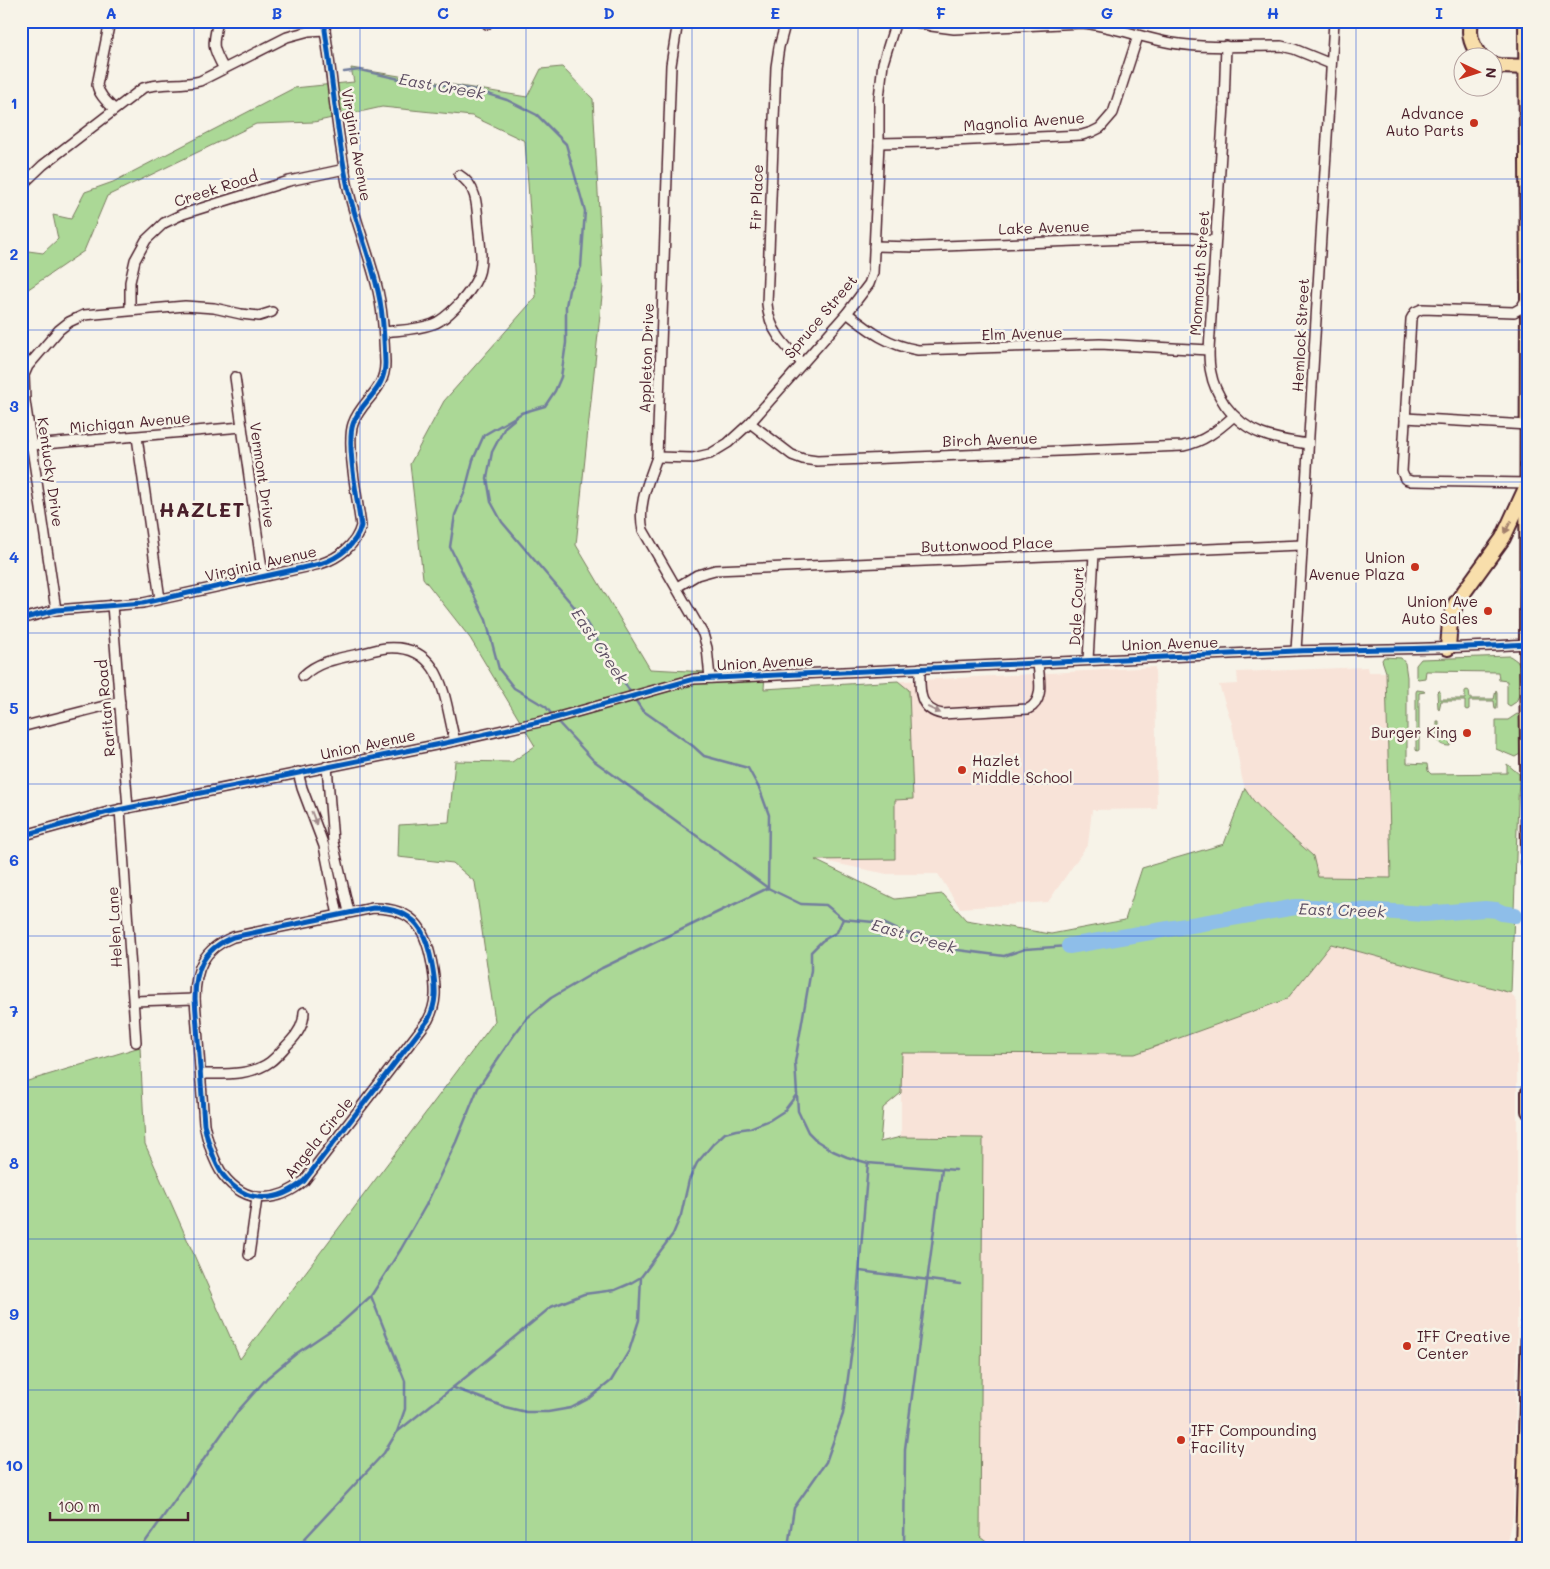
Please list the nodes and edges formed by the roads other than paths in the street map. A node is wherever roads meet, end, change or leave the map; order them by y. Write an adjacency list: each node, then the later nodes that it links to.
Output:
1 (110, 21): 19 (street)
2 (218, 21): 18 (street)
3 (678, 21): 43 (street, Appleton Drive)
4 (786, 21): 32 (street, Fir Place)
5 (896, 21): 20 (street, Spruce Street)
6 (912, 21): 10 (street)
7 (1334, 21): 15 (street, Hemlock Street)
8 (1470, 21): 14 (highway)
9 (1526, 21): 17 (highway)
10 (1024, 23): 12 (street)
11 (326, 26): 18 (street); 21 (street, Virginia Avenue)
12 (1138, 36): 13 (street); 20 (street, Magnolia Avenue)
13 (1226, 46): 15 (street); 24 (street, Monmouth Street)
14 (1475, 48)
15 (1331, 64): 40 (street, Hemlock Street)
16 (1502, 66): 17 (highway)
17 (1527, 67): 26 (highway)
18 (224, 69): 19 (street)
19 (114, 109): 23 (street)
20 (879, 143): 25 (street, Spruce Street)
21 (345, 169): 27 (street, Creek Road); 30 (street, Virginia Avenue)
22 (459, 175): 30 (street)
23 (21, 186)
24 (1215, 241): 25 (street, Lake Avenue); 31 (street, Monmouth Street)
25 (874, 246): 29 (street, Spruce Street)
26 (1528, 295): 35 (street); 37 (highway)
27 (130, 310): 28 (street, Kentucky Drive); 41 (street, Kentucky Drive)
28 (272, 312)
29 (847, 313): 31 (street, Elm Avenue); 32 (street, Spruce Street)
30 (384, 332): 47 (street, Virginia Avenue)
31 (1208, 350): 34 (street, Monmouth Street)
32 (802, 363): 36 (street, Spruce Street)
33 (235, 377): 38 (street, Vermont Drive)
34 (1234, 416): 36 (street, Birch Avenue); 40 (street, Monmouth Street)
35 (1405, 418): 37 (street); 44 (street)
36 (750, 422): 43 (street, Spruce Street)
37 (1528, 425): 44 (highway)
38 (242, 427): 39 (street, Michigan Avenue); 47 (street, Vermont Drive)
39 (137, 437): 41 (street, Michigan Avenue); 49 (street)
40 (1308, 444): 45 (street, Hemlock Street)
41 (32, 445): 42 (street, Michigan Avenue); 51 (street, Kentucky Drive)
42 (21, 446)
43 (657, 457): 48 (street, Appleton Drive)
44 (1528, 483): 53 (highway); 54 (highway, one-way to 54)
45 (1302, 545): 46 (street, Buttonwood Place); 55 (street, Hemlock Street)
46 (1094, 554): 48 (street, Buttonwood Place); 56 (street, Dale Court)
47 (262, 576): 49 (street, Virginia Avenue)
48 (677, 587): 60 (street, Appleton Drive)
49 (160, 599): 50 (street, Virginia Avenue)
50 (112, 605): 51 (street, Virginia Avenue); 61 (street, Raritan Road)
51 (56, 610): 52 (street, Virginia Avenue)
52 (21, 619)
53 (1528, 644): 54 (street, Union Avenue); 68 (highway)
54 (1448, 648): 55 (street, Union Avenue)
55 (1296, 651): 56 (street, Union Avenue)
56 (1088, 660): 57 (street, Union Avenue)
57 (1038, 663): 58 (street, Union Avenue); 58 (street, one-way to 57)
58 (920, 668): 60 (street, Union Avenue)
59 (303, 676): 63 (street)
60 (710, 678): 63 (street, Union Avenue)
61 (120, 702): 62 (street); 66 (street, Raritan Road)
62 (21, 728)
63 (455, 741): 64 (street, Union Avenue)
64 (327, 766): 65 (street, Union Avenue); 69 (street)
65 (298, 772): 66 (street, Union Avenue); 70 (street, one-way to 70)
66 (124, 808): 67 (street, Union Avenue); 72 (street, Helen Lane)
67 (21, 836)
68 (1529, 862)
69 (349, 912): 70 (street, Angela Circle); 78 (street, Angela Circle)
70 (338, 915): 71 (street, Angela Circle)
71 (195, 999): 72 (street); 75 (street, Angela Circle)
72 (134, 1001): 74 (street, Helen Lane)
73 (304, 1012): 75 (street)
74 (136, 1042)
75 (201, 1074): 78 (street, Angela Circle)
76 (1529, 1092): 77 (highway)
77 (1529, 1111)
78 (257, 1198): 79 (street)
79 (249, 1255)
80 (1529, 1325): 81 (highway)
81 (1523, 1505): 82 (highway); 83 (highway)
82 (1512, 1548)
83 (1523, 1548)

